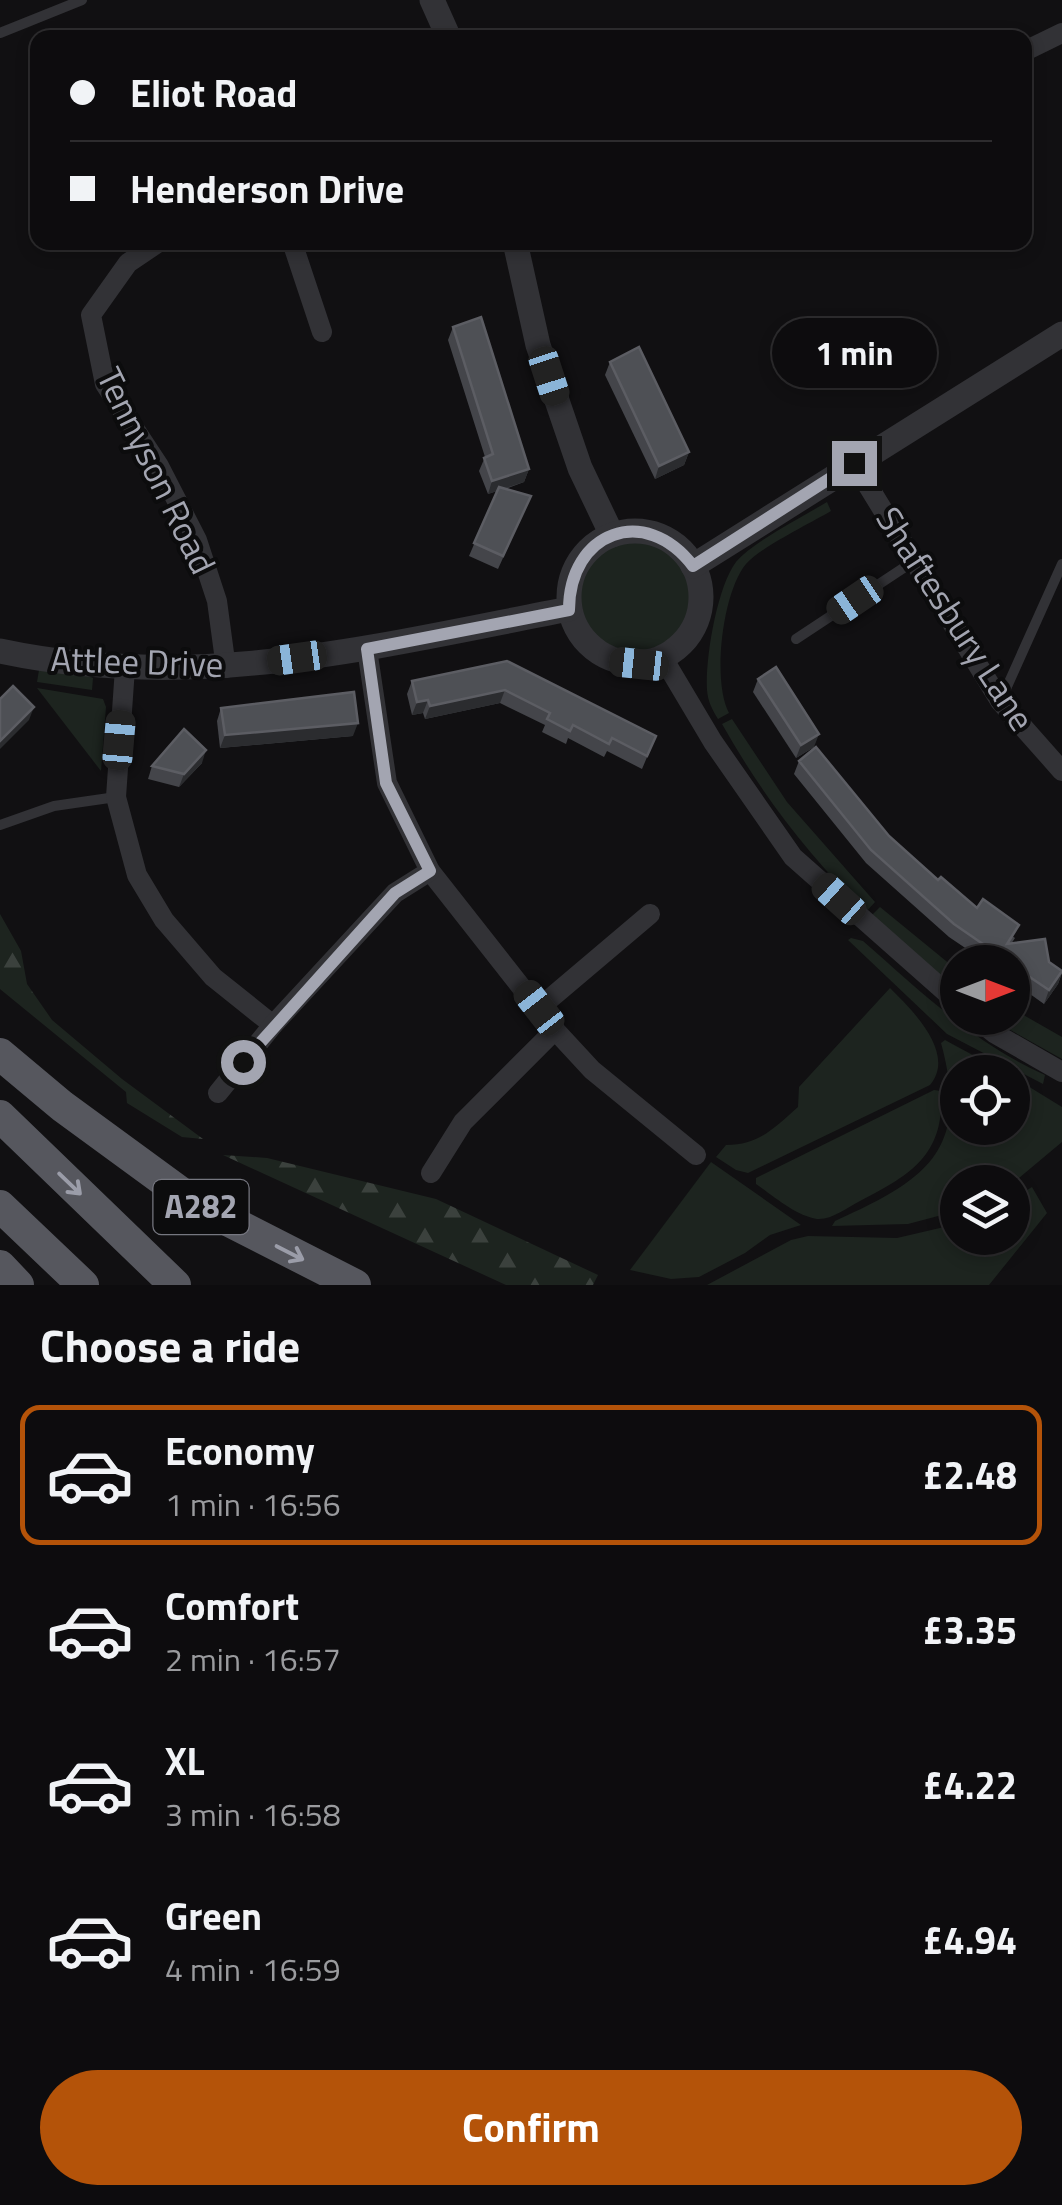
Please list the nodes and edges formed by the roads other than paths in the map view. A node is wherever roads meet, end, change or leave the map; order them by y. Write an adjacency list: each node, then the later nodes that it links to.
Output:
1 (82, 0): 4 (lane)
2 (432, 0): 3 (street)
3 (445, 30)
4 (0, 33)
5 (1062, 33): 6 (street)
6 (1032, 48)
7 (147, 250): 23 (street, Tennyson Road)
8 (295, 250): 10 (street)
9 (517, 250): 13 (street)
10 (322, 332)
11 (1062, 334): 12 (street)
12 (854, 463): 14 (street, Shaftesbury Lane); 16 (street)
13 (612, 535): 16 (street); 17 (street)
14 (914, 561): 18 (lane); 24 (street, Shaftesbury Lane)
15 (1062, 564): 24 (lane)
16 (693, 566): 21 (street)
17 (569, 610): 19 (street, Attlee Drive); 21 (street)
18 (796, 639)
19 (367, 649): 23 (street, Attlee Drive); 28 (street)
20 (0, 651): 22 (street, Attlee Drive)
21 (662, 658): 30 (street)
22 (125, 668): 23 (street, Attlee Drive); 26 (street)
23 (226, 668)
24 (1000, 701): 25 (street, Shaftesbury Lane)
25 (1062, 771)
26 (116, 797): 27 (lane); 32 (street)
27 (0, 825)
28 (430, 871): 31 (street); 32 (street)
29 (650, 914): 31 (street)
30 (940, 987)
31 (539, 1008): 33 (street)
32 (273, 1026): 37 (street)
33 (555, 1030): 39 (street); 40 (street)
34 (997, 1035): 36 (street)
35 (0, 1054): 46 (highway, A282, one-way to 46)
36 (1062, 1072)
37 (218, 1093)
38 (0, 1116): 45 (highway, A282, one-way to 45)
39 (696, 1155)
40 (431, 1173)
41 (0, 1206): 44 (highway)
42 (0, 1266): 43 (highway)
43 (18, 1285)
44 (83, 1285)
45 (175, 1285)
46 (355, 1285)

